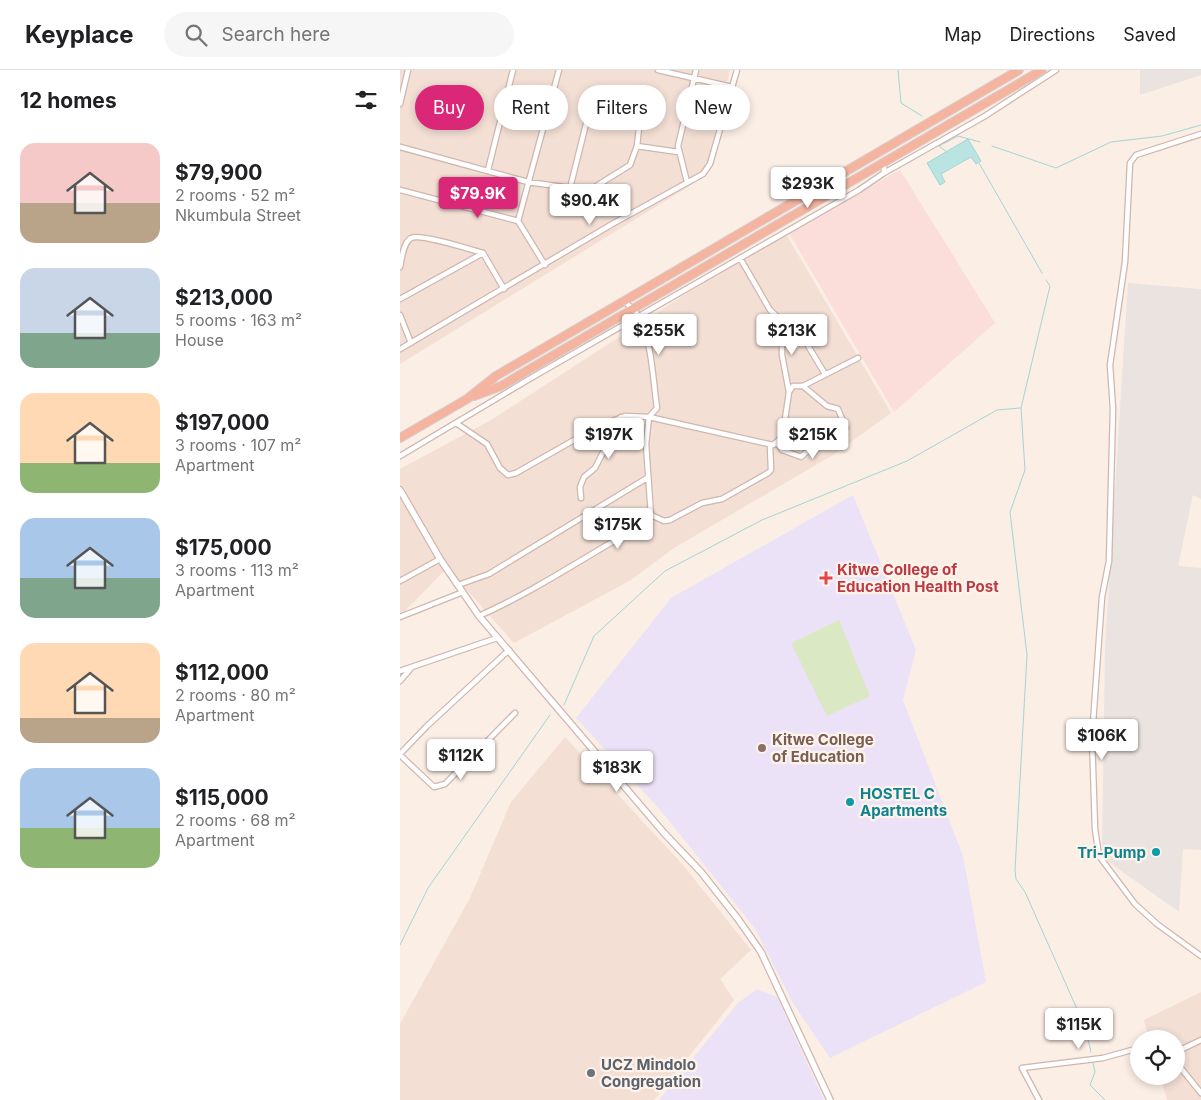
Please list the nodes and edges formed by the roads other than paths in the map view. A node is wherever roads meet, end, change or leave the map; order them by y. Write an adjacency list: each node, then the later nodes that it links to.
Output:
1 (408, 70): 13 (street)
2 (513, 70): 20 (street)
3 (559, 70): 22 (street)
4 (658, 70): 10 (street)
5 (696, 70): 10 (street)
6 (736, 70): 12 (street)
7 (1019, 70): 33 (highway)
8 (1042, 70): 19 (highway)
9 (1056, 70): 21 (street)
10 (693, 78): 11 (street); 18 (street)
11 (723, 85)
12 (732, 85)
13 (400, 101)
14 (720, 130): 23 (street)
15 (1201, 134): 69 (street)
16 (637, 146): 18 (street); 24 (street); 24 (street)
17 (400, 147): 20 (street)
18 (678, 152): 23 (street)
19 (884, 164): 21 (street); 34 (highway)
20 (488, 170): 22 (street)
21 (884, 173): 28 (street)
22 (528, 182): 24 (street); 26 (street)
23 (687, 182): 29 (street)
24 (570, 188)
25 (400, 190): 26 (street)
26 (518, 221): 29 (street)
27 (484, 253): 30 (street); 31 (street); 32 (street)
28 (740, 258): 36 (street); 37 (street)
29 (545, 264): 31 (street)
30 (400, 267)
31 (504, 289): 38 (street)
32 (400, 299)
33 (624, 302): 34 (street); 44 (highway)
34 (632, 309): 36 (street); 44 (highway)
35 (400, 315): 38 (street)
36 (640, 317): 46 (street); 47 (street)
37 (782, 320): 41 (street); 43 (street)
38 (411, 343): 39 (street)
39 (400, 349)
40 (858, 358): 41 (street)
41 (825, 374): 42 (street)
42 (803, 386): 43 (street); 49 (street)
43 (789, 392): 49 (street)
44 (467, 399): 48 (highway)
45 (621, 417): 46 (street); 47 (street); 54 (street)
46 (649, 417): 50 (street); 52 (street)
47 (456, 423): 51 (street)
48 (400, 438)
49 (776, 443): 50 (street)
50 (770, 446): 55 (street)
51 (400, 456)
52 (647, 478): 55 (street); 58 (street)
53 (400, 490): 56 (street)
54 (581, 498)
55 (651, 515): 60 (street)
56 (440, 559): 57 (street); 58 (street)
57 (400, 581)
58 (458, 585): 59 (street)
59 (463, 592): 60 (street); 61 (street)
60 (479, 616): 62 (street)
61 (400, 618)
62 (497, 638): 63 (street); 64 (street)
63 (509, 650): 68 (street); 75 (street)
64 (414, 666): 65 (street); 66 (street)
65 (400, 671)
66 (400, 681)
67 (515, 713): 68 (street)
68 (400, 754)
69 (1201, 956)
70 (1201, 1040): 71 (street)
71 (1185, 1048)
72 (1130, 1050): 76 (street)
73 (1185, 1073): 74 (street)
74 (1201, 1093)
75 (830, 1100)
76 (1039, 1100)

